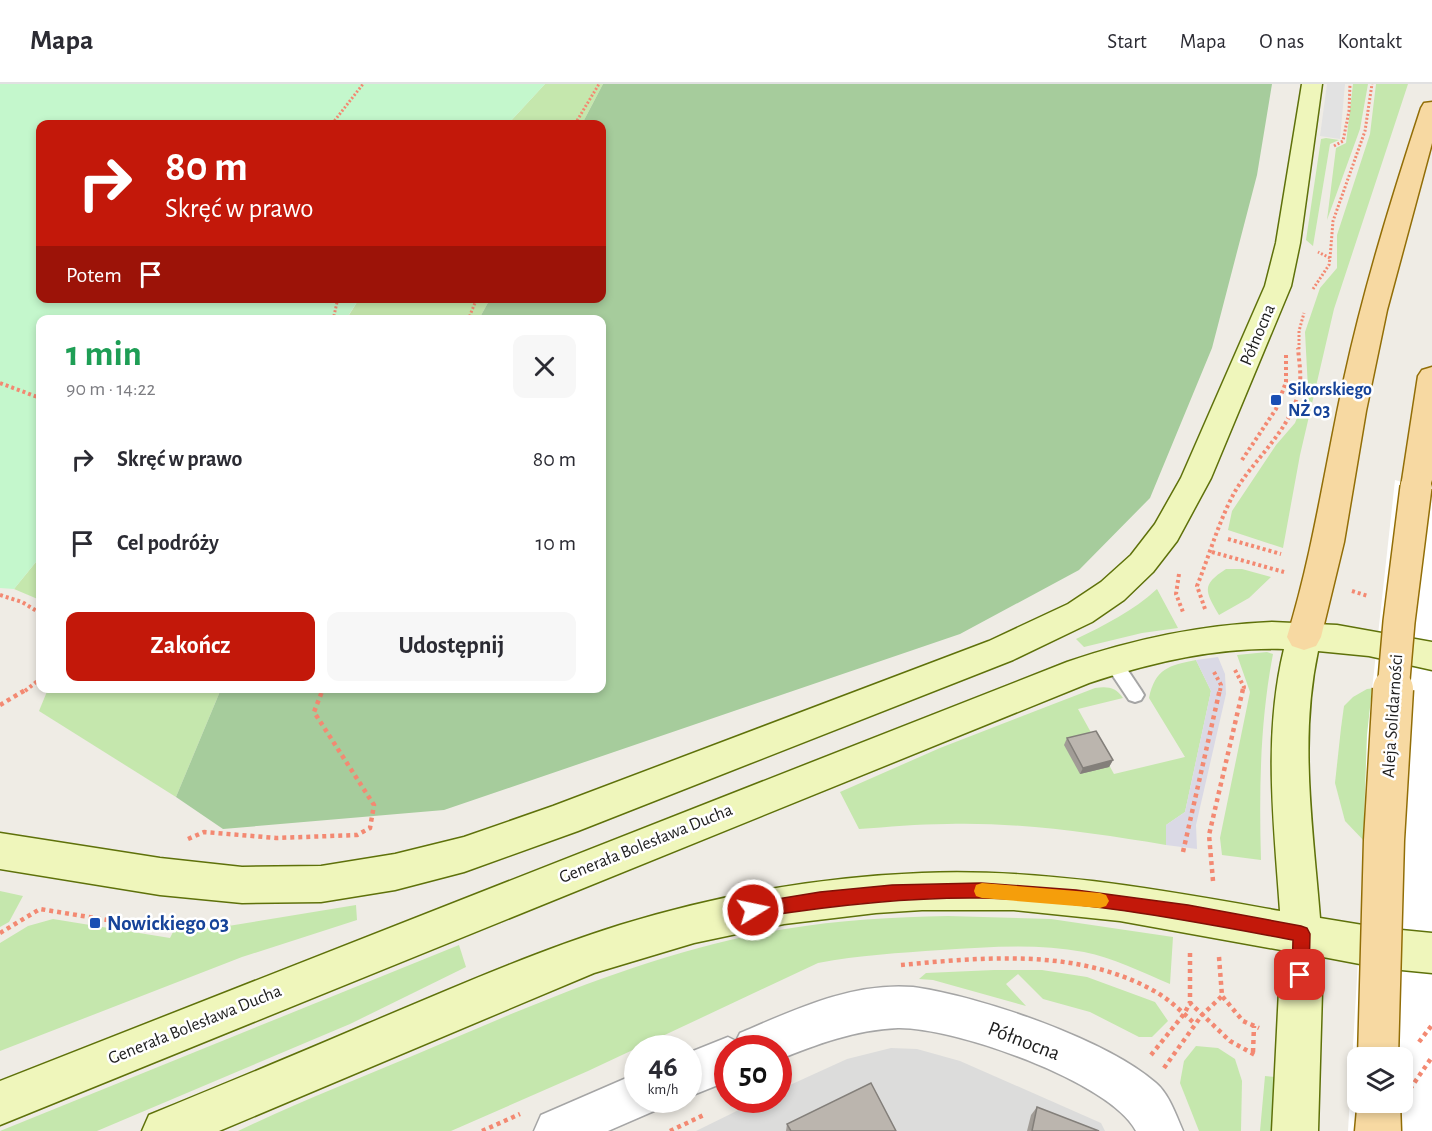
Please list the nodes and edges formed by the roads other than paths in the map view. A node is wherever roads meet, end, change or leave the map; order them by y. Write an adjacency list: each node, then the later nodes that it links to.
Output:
1 (1312, 84): 8 (main road, Północna)
2 (1432, 108): 4 (main road)
3 (1432, 376): 12 (main road, Aleja Solidarności, bridge)
4 (1304, 637): 5 (main road, Generała Bolesława Ducha); 6 (main road, Generała Bolesława Ducha); 9 (main road)
5 (1432, 656)
6 (1113, 662): 7 (lane); 14 (main road, Generała Bolesława Ducha)
7 (1135, 695)
8 (0, 851)
9 (1301, 934): 10 (main road); 17 (main road); 19 (main road)
10 (1432, 953)
11 (788, 1035): 16 (street, Północna)
12 (1378, 1047)
13 (624, 1101): 18 (street)
14 (0, 1103)
15 (1378, 1113): 20 (main road)
16 (1151, 1115)
17 (165, 1131)
18 (557, 1131)
19 (1295, 1131)
20 (1378, 1131)

